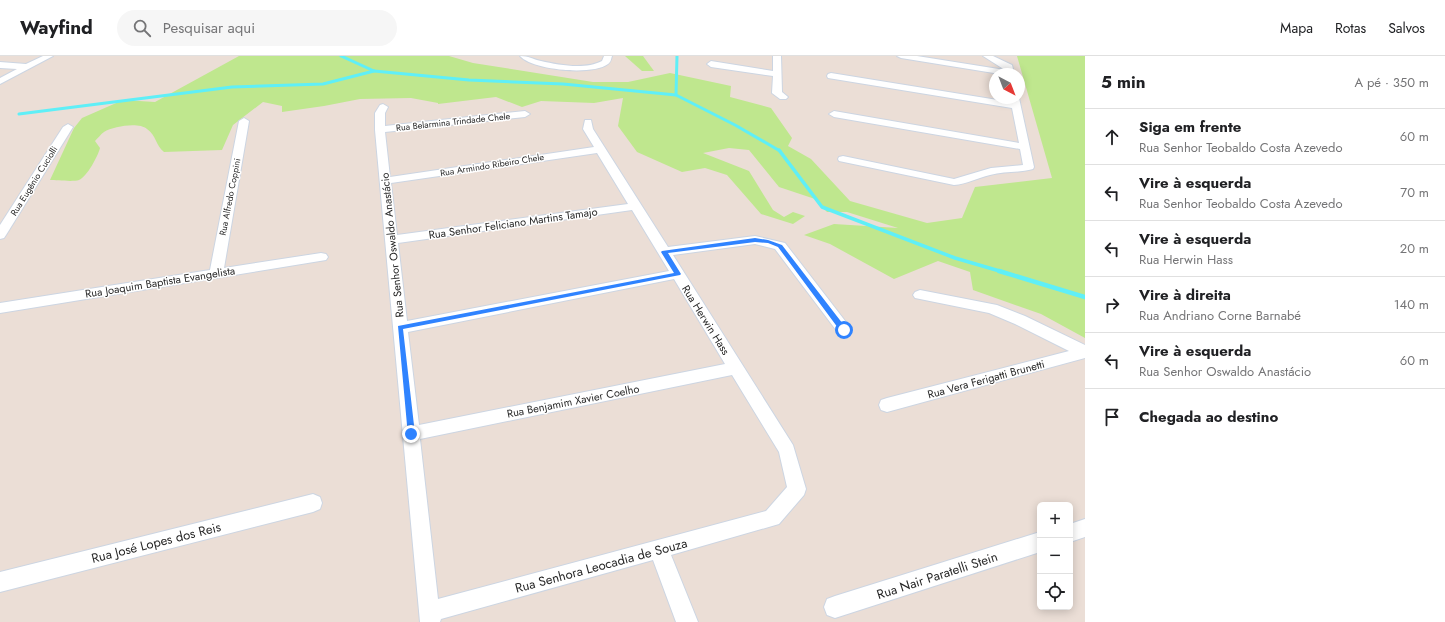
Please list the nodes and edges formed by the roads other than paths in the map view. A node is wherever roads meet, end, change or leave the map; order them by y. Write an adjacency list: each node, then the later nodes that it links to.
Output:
1 (34, 56): 11 (street)
2 (49, 56): 12 (street)
3 (777, 56): 16 (street)
4 (901, 56): 14 (street)
5 (987, 56): 8 (street)
6 (525, 58): 7 (street)
7 (606, 59)
8 (1000, 62): 13 (street); 14 (street)
9 (711, 64): 16 (street)
10 (0, 65): 11 (street)
11 (13, 66): 12 (street); 15 (street)
12 (26, 67): 18 (street)
13 (1009, 68)
14 (988, 69)
15 (0, 73)
16 (777, 74): 19 (street)
17 (831, 76): 20 (street)
18 (0, 81)
19 (783, 97)
20 (989, 98)
21 (1014, 104): 29 (street)
22 (382, 107): 28 (street, Rua Senhor Oswaldo Anastácio)
23 (525, 114): 28 (street, Rua Belarmina Trindade Chele)
24 (834, 114): 29 (street)
25 (244, 121): 38 (street, Rua Alfredo Coppini)
26 (588, 122): 30 (street, Rua Herwin Hass)
27 (68, 127): 34 (street, Rua Eugênio Cuciolli)
28 (380, 130): 32 (street, Rua Senhor Oswaldo Anastácio)
29 (1025, 147): 31 (street)
30 (600, 149): 32 (street, Rua Armindo Ribeiro Chele); 33 (street, Rua Herwin Hass)
31 (843, 159)
32 (385, 181): 35 (street, Rua Senhor Oswaldo Anastácio)
33 (636, 206): 35 (street, Rua Senhor Feliciano Martins Tamajo); 36 (street, Rua Herwin Hass)
34 (0, 235)
35 (391, 240): 42 (street, Rua Senhor Oswaldo Anastácio)
36 (664, 252): 39 (street, Rua Herwin Hass); 43 (street)
37 (321, 257): 38 (street, Rua Joaquim Baptista Evangelista)
38 (216, 273): 41 (street, Rua Joaquim Baptista Evangelista)
39 (678, 274): 42 (street); 45 (street, Rua Herwin Hass)
40 (920, 295): 44 (street)
41 (0, 308)
42 (400, 328): 47 (street, Rua Senhor Oswaldo Anastácio)
43 (844, 330)
44 (1085, 352): 46 (street, Rua Vera Ferigatti Brunetti)
45 (736, 368): 47 (street, Rua Benjamim Xavier Coelho); 49 (street, Rua Herwin Hass)
46 (887, 405)
47 (411, 434): 56 (street, Rua Senhor Oswaldo Anastácio)
48 (313, 502): 54 (street, Rua José Lopes dos Reis)
49 (772, 518): 53 (street, Rua Senhora Leocadia de Souza)
50 (1085, 528): 51 (street)
51 (1073, 532)
52 (1037, 543): 55 (street, Rua Nair Paratelli Stein)
53 (659, 549): 56 (street, Rua Senhora Leocadia de Souza); 57 (street)
54 (0, 582)
55 (835, 607)
56 (430, 617)
57 (687, 622)

